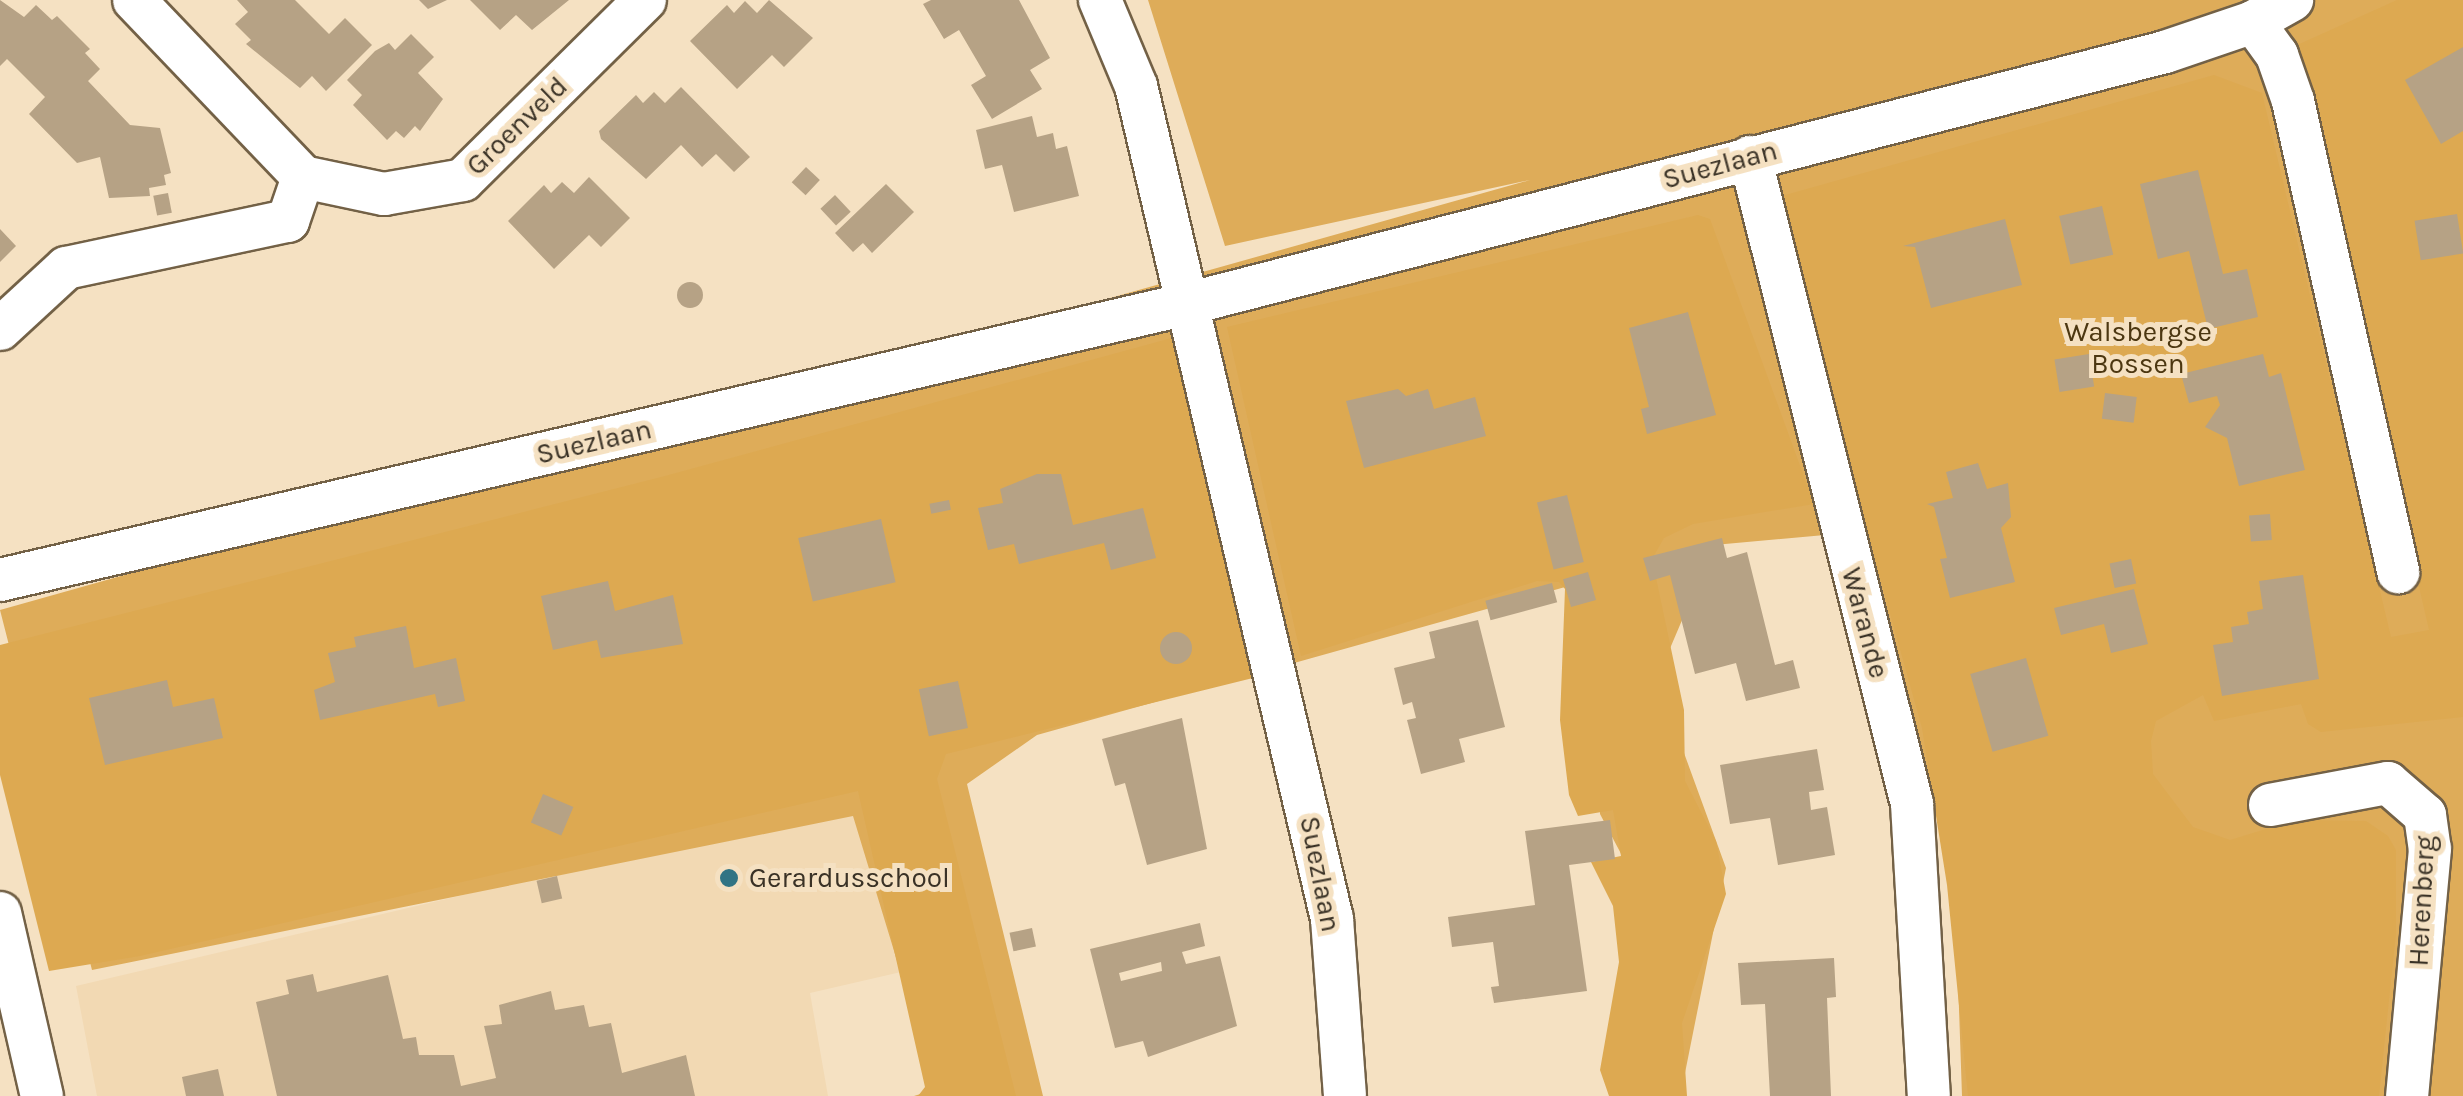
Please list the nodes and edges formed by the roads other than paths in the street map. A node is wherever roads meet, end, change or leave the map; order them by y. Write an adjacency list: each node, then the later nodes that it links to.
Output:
1 (134, 0): 7 (street)
2 (645, 0): 7 (street, Groenveld)
3 (1100, 0): 8 (street)
4 (2292, 0): 5 (street, Suezlaan)
5 (2252, 22): 6 (street, Suezlaan); 10 (street)
6 (1750, 156): 8 (street, Suezlaan); 16 (street, Warande)
7 (303, 176): 9 (street)
8 (1187, 304): 11 (street, Suezlaan); 15 (street, Suezlaan)
9 (0, 329)
10 (2398, 572)
11 (0, 580)
12 (2270, 804): 17 (street, Herenberg)
13 (0, 912): 14 (street)
14 (42, 1096)
15 (1346, 1096)
16 (1929, 1096)
17 (2407, 1096)

